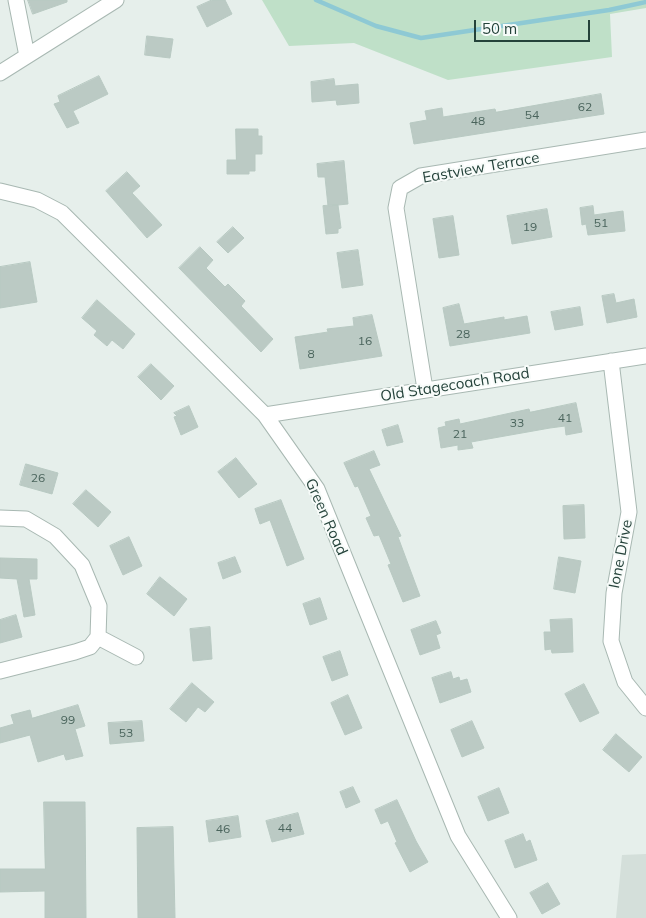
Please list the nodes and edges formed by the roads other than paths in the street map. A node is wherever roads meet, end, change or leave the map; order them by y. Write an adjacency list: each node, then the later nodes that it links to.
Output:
1 (16, 0): 3 (street)
2 (116, 0): 3 (street)
3 (27, 56): 4 (street)
4 (0, 73)
5 (646, 140): 9 (street, Eastview Terrace)
6 (0, 191): 10 (street, Green Road)
7 (646, 356): 8 (street, Old Stagecoach Road)
8 (611, 362): 9 (street, Old Stagecoach Road); 15 (street, Ione Drive)
9 (425, 389): 10 (street, Old Stagecoach Road)
10 (264, 415): 16 (street, Green Road)
11 (0, 518): 12 (street)
12 (98, 637): 13 (street); 14 (street)
13 (136, 657)
14 (0, 671)
15 (646, 708)
16 (509, 918)

